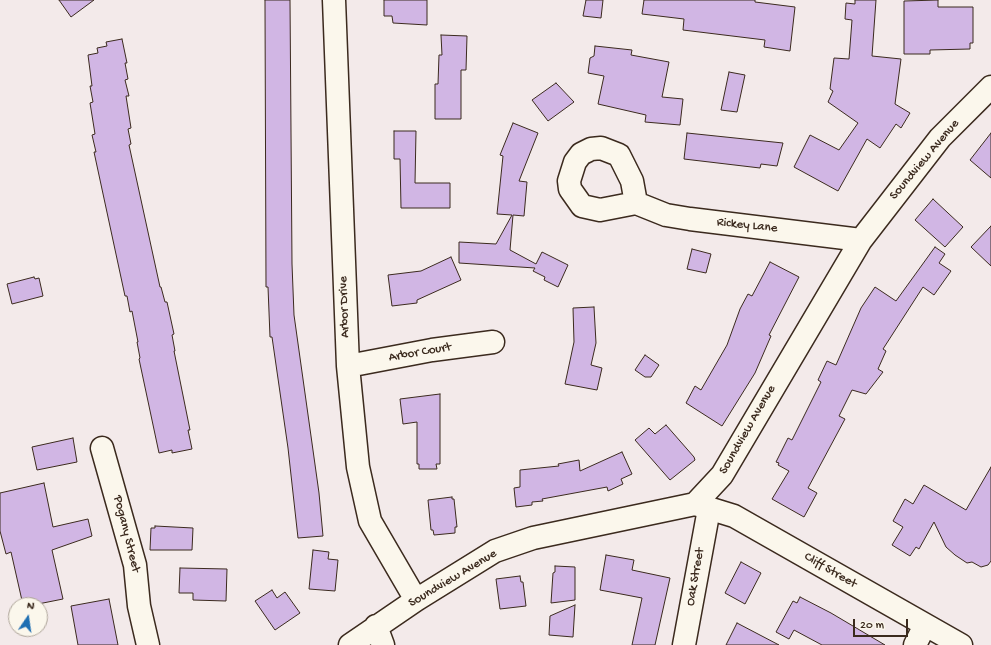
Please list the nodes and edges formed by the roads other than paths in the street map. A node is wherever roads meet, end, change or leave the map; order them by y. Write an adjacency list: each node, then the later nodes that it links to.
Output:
1 (334, 0): 6 (street, Arbor Drive)
2 (991, 87): 4 (street, Soundview Avenue)
3 (636, 204): 4 (street, Rickey Lane)
4 (860, 240): 8 (street, Soundview Avenue)
5 (493, 342): 6 (street, Arbor Court)
6 (348, 366): 9 (street, Arbor Drive)
7 (102, 448): 12 (street, Pogany Street)
8 (702, 506): 9 (street, Soundview Avenue); 10 (street, Cliff Street); 14 (street, Oak Street)
9 (416, 600): 11 (street, Soundview Avenue)
10 (925, 625): 15 (street); 16 (street, Cliff Street)
11 (380, 636): 13 (street, Soundview Avenue)
12 (148, 645)
13 (350, 645)
14 (684, 645)
15 (915, 645)
16 (961, 645)

